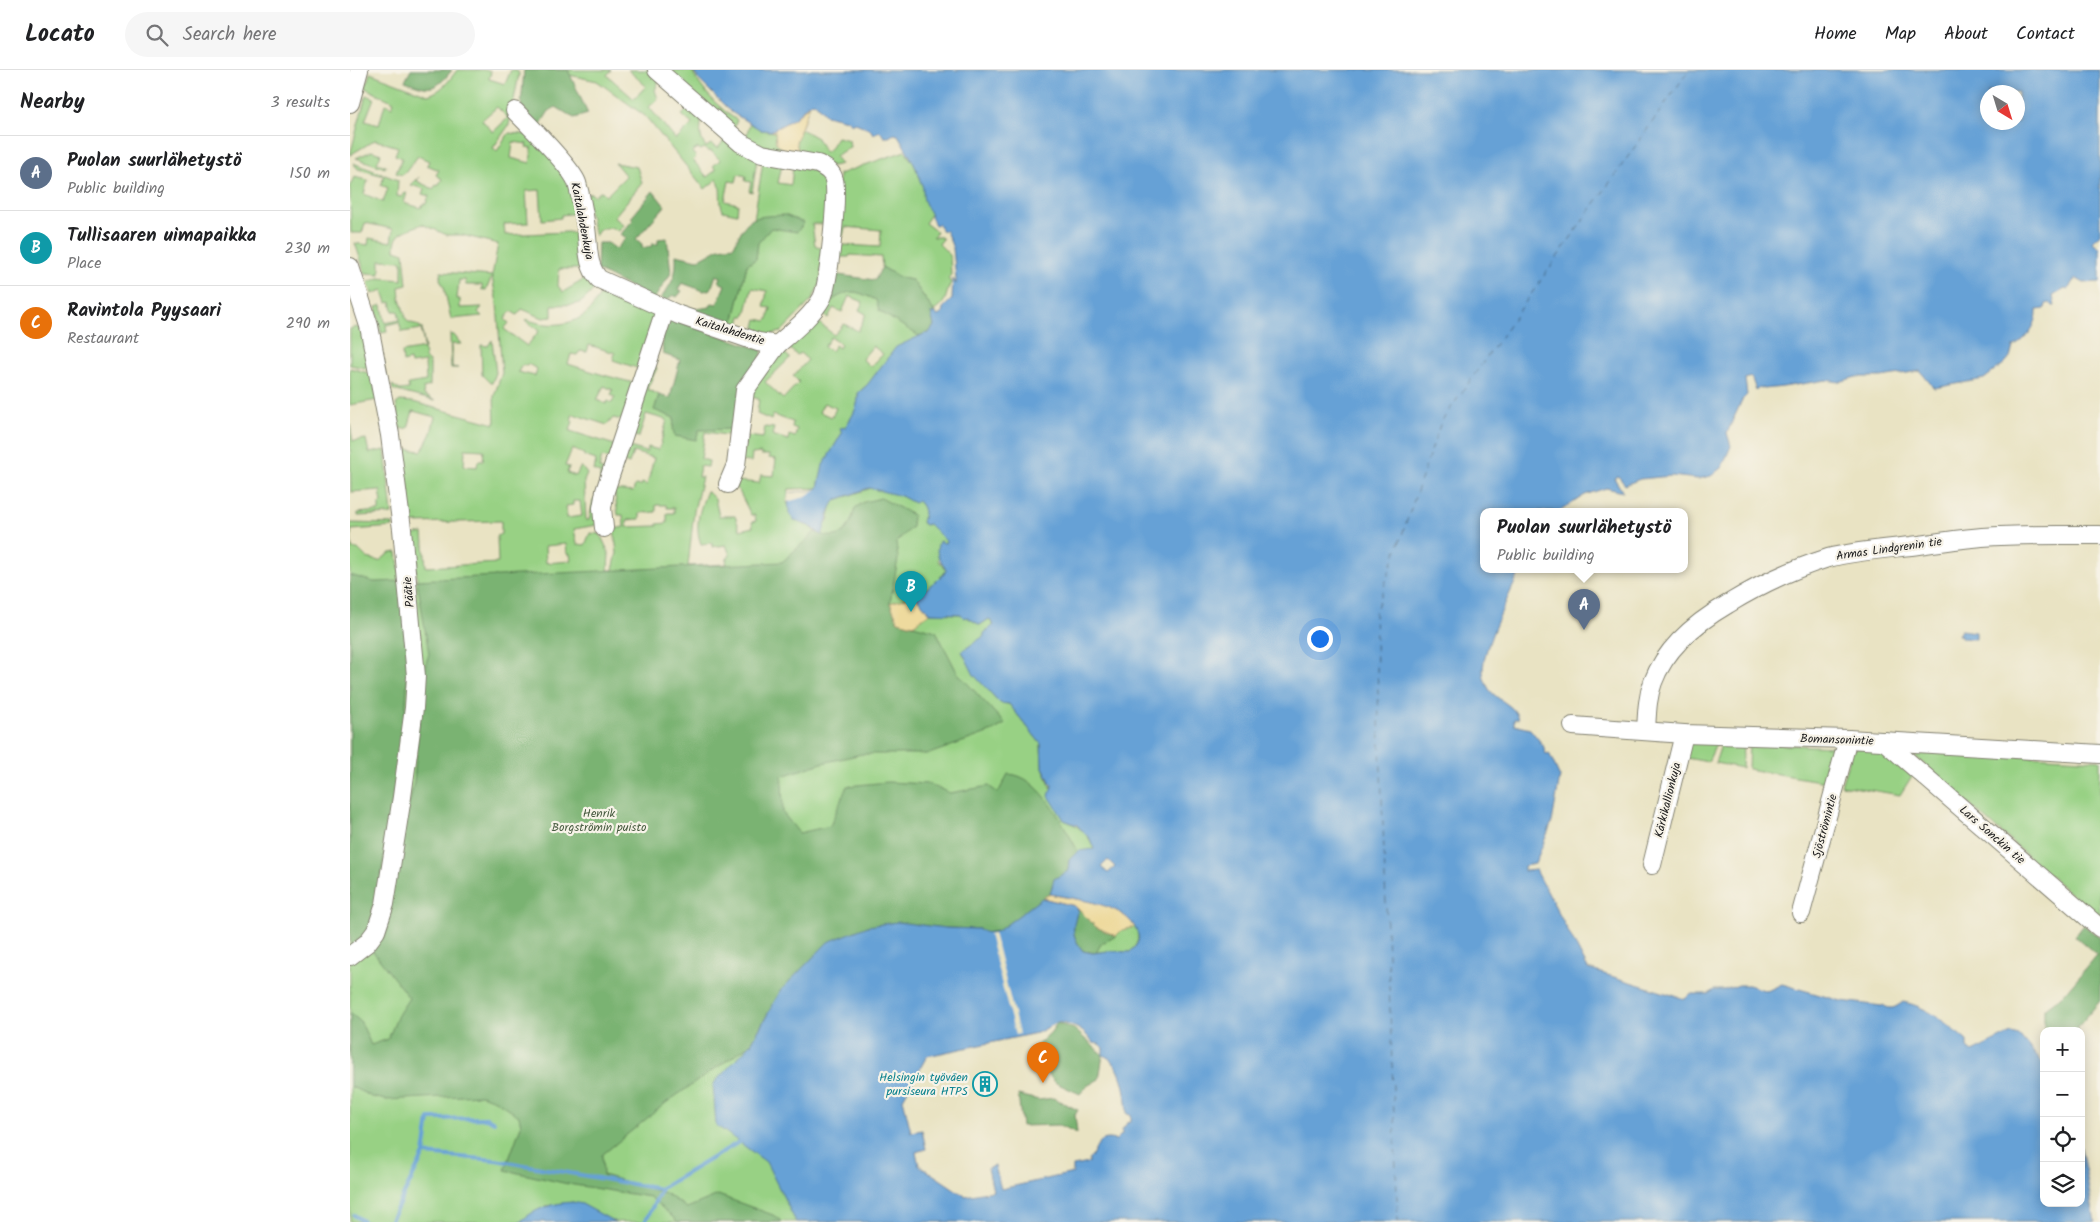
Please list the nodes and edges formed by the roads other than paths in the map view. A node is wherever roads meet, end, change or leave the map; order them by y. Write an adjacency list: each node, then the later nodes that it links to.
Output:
1 (359, 70): 3 (street)
2 (657, 70): 7 (street, Kaitalahdentie)
3 (350, 103)
4 (515, 110): 6 (street, Kaitalahdenkuja)
5 (350, 267): 20 (street, Päätie)
6 (665, 310): 7 (street, Kaitalahdentie); 9 (street)
7 (776, 345): 8 (street)
8 (728, 484)
9 (604, 528)
10 (2100, 535): 12 (street, Armas Lindgrenin tie)
11 (1573, 726): 12 (street, Bomansonintie)
12 (1646, 731): 13 (street, Bomansonintie)
13 (1684, 734): 14 (street, Bomansonintie); 17 (street, Kärkikallionkuja)
14 (1848, 739): 15 (street, Bomansonintie); 18 (street, Sjöströmintie)
15 (1884, 741): 16 (street, Bomansonintie); 19 (street, Lars Sonckin tie)
16 (2100, 754)
17 (1652, 865)
18 (1801, 913)
19 (2100, 928)
20 (350, 956)

